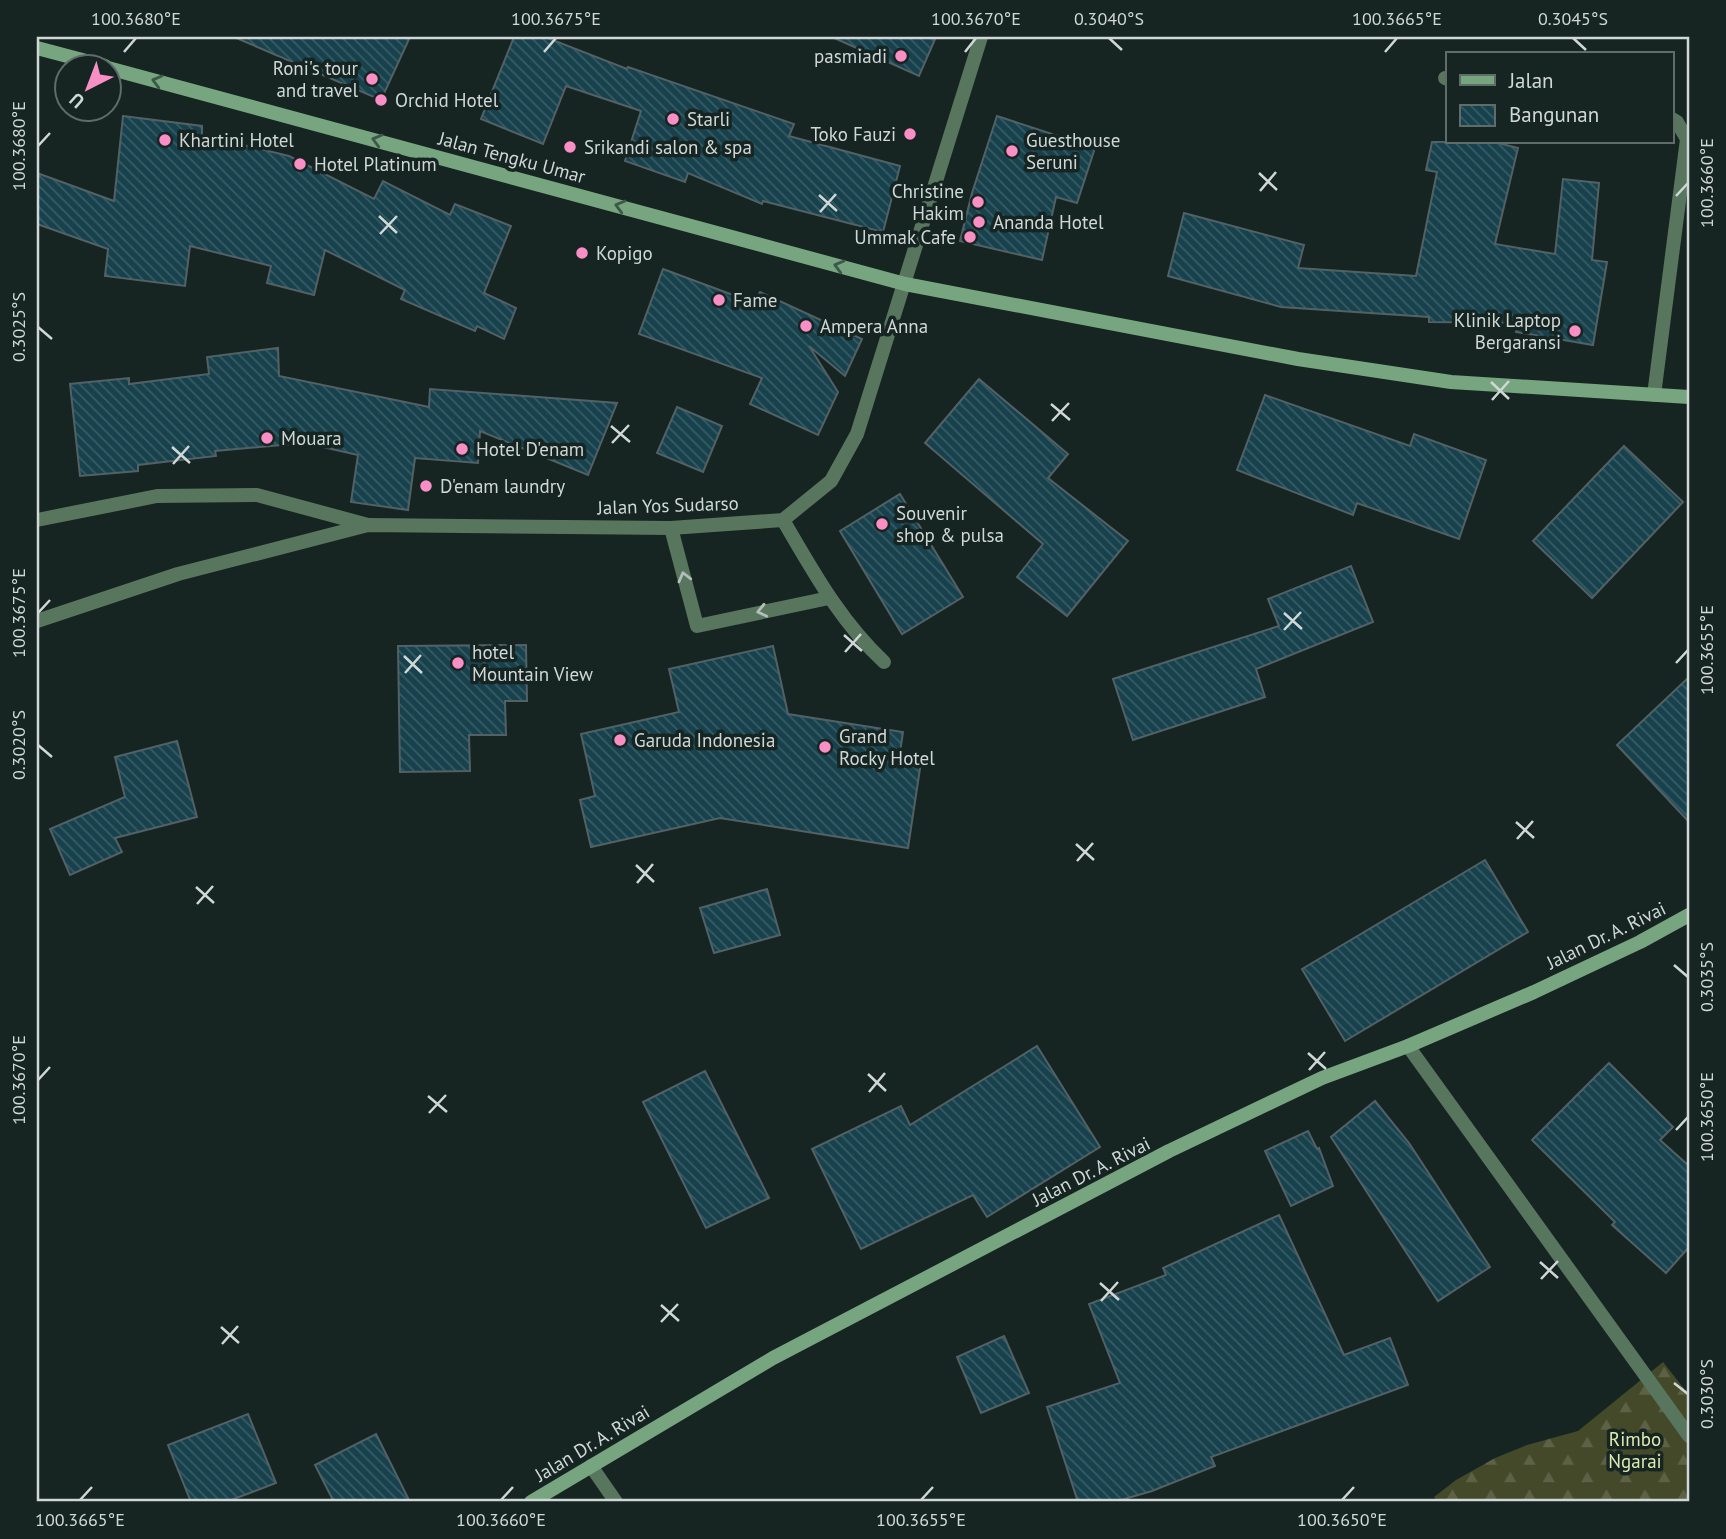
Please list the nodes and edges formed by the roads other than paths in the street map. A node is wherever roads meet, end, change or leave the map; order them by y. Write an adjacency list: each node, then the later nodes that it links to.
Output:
1 (981, 37): 4 (street)
2 (122, 71): 4 (main road, Jalan Tengku Umar, one-way to 2)
3 (1674, 120): 5 (street)
4 (905, 284): 5 (main road, Jalan Tengku Umar); 8 (street)
5 (1654, 395): 6 (main road, Jalan Tengku Umar)
6 (1689, 397)
7 (37, 520): 9 (street)
8 (783, 520): 10 (street, Jalan Yos Sudarso); 11 (street)
9 (368, 526): 10 (street, Jalan Yos Sudarso); 12 (street, Jalan Yos Sudarso)
10 (671, 528): 11 (street, one-way to 10)
11 (829, 598): 13 (street)
12 (37, 621)
13 (884, 662)
14 (1689, 915): 15 (main road, Jalan Dr. A. Rivai)
15 (1408, 1046): 16 (street); 17 (main road, Jalan Dr. A. Rivai)
16 (1689, 1436)
17 (591, 1466): 18 (main road, Jalan Dr. A. Rivai); 19 (street)
18 (531, 1502)
19 (615, 1502)

